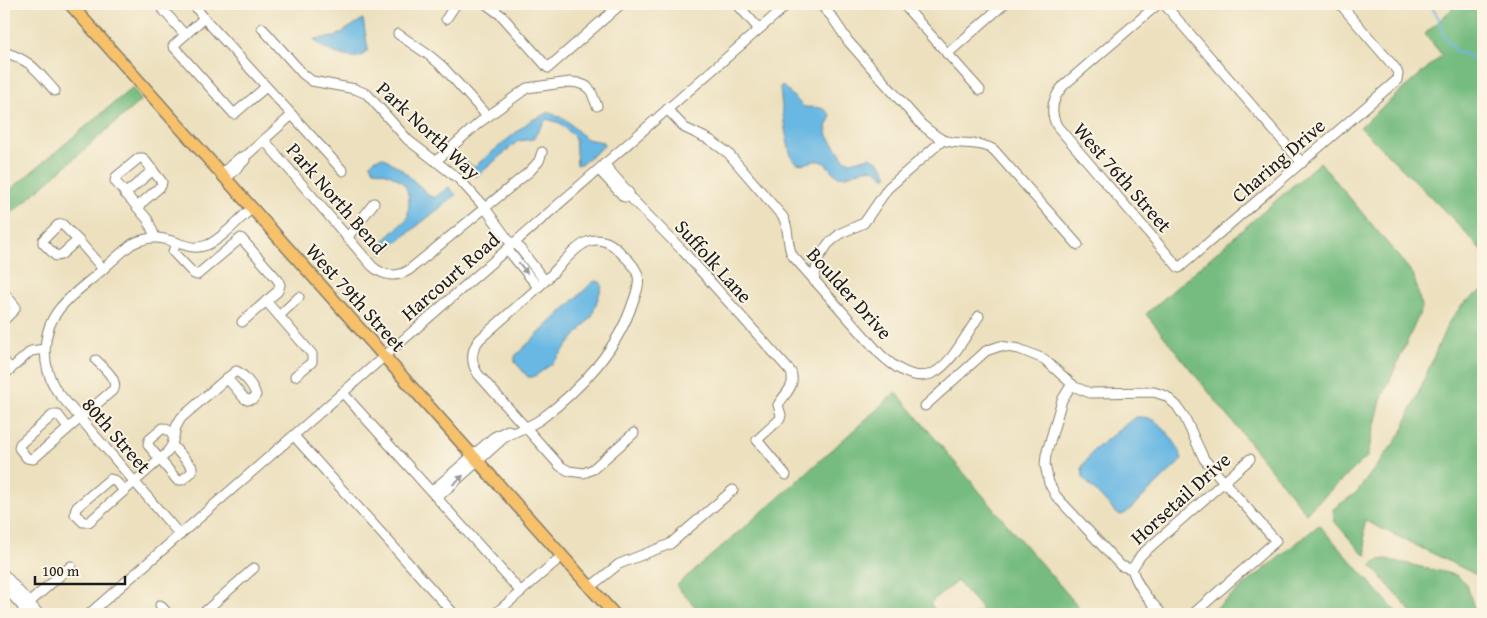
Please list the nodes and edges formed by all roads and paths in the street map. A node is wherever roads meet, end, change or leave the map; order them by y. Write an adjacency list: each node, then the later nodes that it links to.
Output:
1 (70, 4): 38 (main road, West 79th Street)
2 (158, 4): 20 (street)
3 (195, 4): 15 (street)
4 (456, 4): 16 (street)
5 (486, 4): 6 (street)
6 (621, 4)
7 (737, 4): 18 (street)
8 (788, 4): 18 (street, Harcourt Road)
9 (820, 4): 31 (street)
10 (903, 4): 22 (street)
11 (1004, 4): 22 (street)
12 (1158, 4): 50 (street, West 76th Street)
13 (1164, 4): 34 (street)
14 (1340, 4): 34 (street, Charing Drive)
15 (204, 18): 20 (street); 23 (street)
16 (446, 19)
17 (262, 28): 33 (street, Park North Way)
18 (759, 29): 27 (street, Harcourt Road)
19 (398, 34): 29 (street)
20 (185, 35): 23 (street)
21 (4, 52): 25 (street)
22 (946, 54): 24 (street)
23 (266, 87): 28 (street)
24 (980, 90)
25 (55, 91)
26 (597, 106): 29 (street)
27 (667, 109): 35 (street, Harcourt Road); 53 (street, Boulder Drive)
28 (292, 115): 30 (street); 37 (street)
29 (488, 117): 33 (street)
30 (264, 140): 38 (street); 45 (street, Park North Bend)
31 (943, 140): 48 (street); 53 (street)
32 (542, 152): 43 (street, Park North Bend)
33 (436, 161): 43 (street, Park North Way)
34 (1302, 163): 50 (street, Charing Drive)
35 (601, 167): 49 (street, Harcourt Road); 82 (street, Suffolk Lane)
36 (153, 170): 39 (street); 39 (street); 41 (street)
37 (343, 171)
38 (224, 177): 42 (main road, West 79th Street)
39 (125, 194): 41 (street)
40 (374, 203): 45 (street)
41 (137, 207): 44 (street)
42 (252, 208): 47 (street); 63 (main road, West 79th Street)
43 (484, 208): 45 (street, Park North Bend); 49 (street, Park North Way)
44 (155, 237): 47 (street); 51 (street)
45 (347, 238)
46 (78, 240): 51 (street)
47 (176, 242): 57 (street)
48 (1078, 245)
49 (512, 246): 52 (street); 54 (street, one-way to 54); 63 (street, Harcourt Road)
50 (1179, 268)
51 (103, 269): 62 (street)
52 (545, 281): 54 (street); 74 (street)
53 (814, 281): 59 (street, Boulder Drive)
54 (538, 287): 74 (street)
55 (4, 294): 60 (street)
56 (299, 297): 58 (street)
57 (266, 301): 58 (street); 61 (street)
58 (279, 316): 68 (street)
59 (979, 316)
60 (4, 320)
61 (242, 322)
62 (45, 349): 66 (street); 73 (street, 80th Street)
63 (384, 357): 71 (street, Harcourt Road); 79 (main road, West 79th Street)
64 (96, 360): 73 (street)
65 (4, 361): 66 (street)
66 (11, 368): 67 (street)
67 (4, 375)
68 (295, 376)
69 (227, 378): 78 (street)
70 (1072, 384): 72 (street); 83 (street); 92 (street)
71 (343, 393): 77 (street, Harcourt Road); 87 (street)
72 (925, 406)
73 (79, 418): 75 (street); 84 (street, 80th Street)
74 (524, 427): 76 (street); 79 (street)
75 (68, 428): 75 (street)
76 (634, 433)
77 (294, 436): 88 (street, Harcourt Road); 103 (street)
78 (173, 441): 81 (street); 81 (street); 81 (street)
79 (475, 458): 87 (street); 89 (main road, West 79th Street)
80 (1250, 459): 83 (street, Horsetail Drive)
81 (160, 461): 84 (street)
82 (786, 475)
83 (1225, 482): 92 (street, Horsetail Drive); 107 (street)
84 (135, 483): 86 (street); 88 (street, 80th Street)
85 (733, 490): 95 (street)
86 (125, 492): 86 (street)
87 (435, 494): 96 (street)
88 (180, 535): 100 (street, Harcourt Road)
89 (562, 556): 95 (main road, West 79th Street); 96 (street)
90 (71, 566): 98 (street)
91 (254, 568): 102 (street)
92 (1132, 570): 106 (street, Horsetail Drive)
93 (4, 574): 98 (street)
94 (4, 586): 98 (street)
95 (590, 586): 105 (main road, West 79th Street)
96 (521, 592): 104 (street)
97 (160, 605): 101 (street)
98 (26, 610): 99 (street)
99 (40, 614)
100 (90, 614)
101 (168, 614)
102 (202, 614)
103 (454, 614)
104 (495, 614)
105 (614, 614)
106 (1162, 614)
107 (1193, 614)

